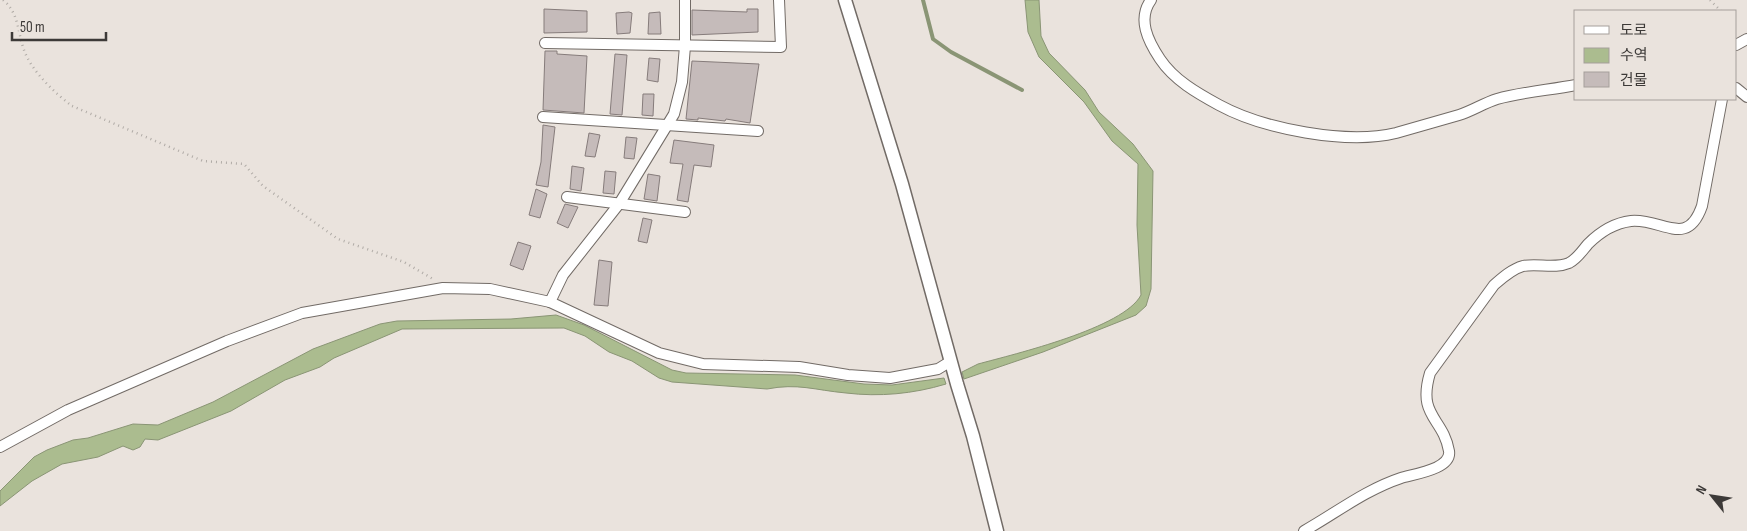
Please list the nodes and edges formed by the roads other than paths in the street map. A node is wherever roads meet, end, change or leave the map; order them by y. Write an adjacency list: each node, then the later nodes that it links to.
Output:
1 (685, 0): 6 (street)
2 (779, 0): 6 (street)
3 (845, 0): 18 (street)
4 (1151, 0): 7 (street)
5 (545, 43): 6 (street)
6 (685, 46): 12 (street)
7 (1574, 85)
8 (1737, 89): 9 (street)
9 (1747, 97)
10 (1722, 100): 21 (street)
11 (543, 117): 12 (street)
12 (669, 125): 13 (street); 15 (street)
13 (758, 131)
14 (567, 197): 15 (street)
15 (619, 204): 16 (street); 17 (street)
16 (685, 212)
17 (550, 302): 18 (street); 19 (street)
18 (952, 365): 20 (street)
19 (0, 447)
20 (997, 531)
21 (1304, 531)

